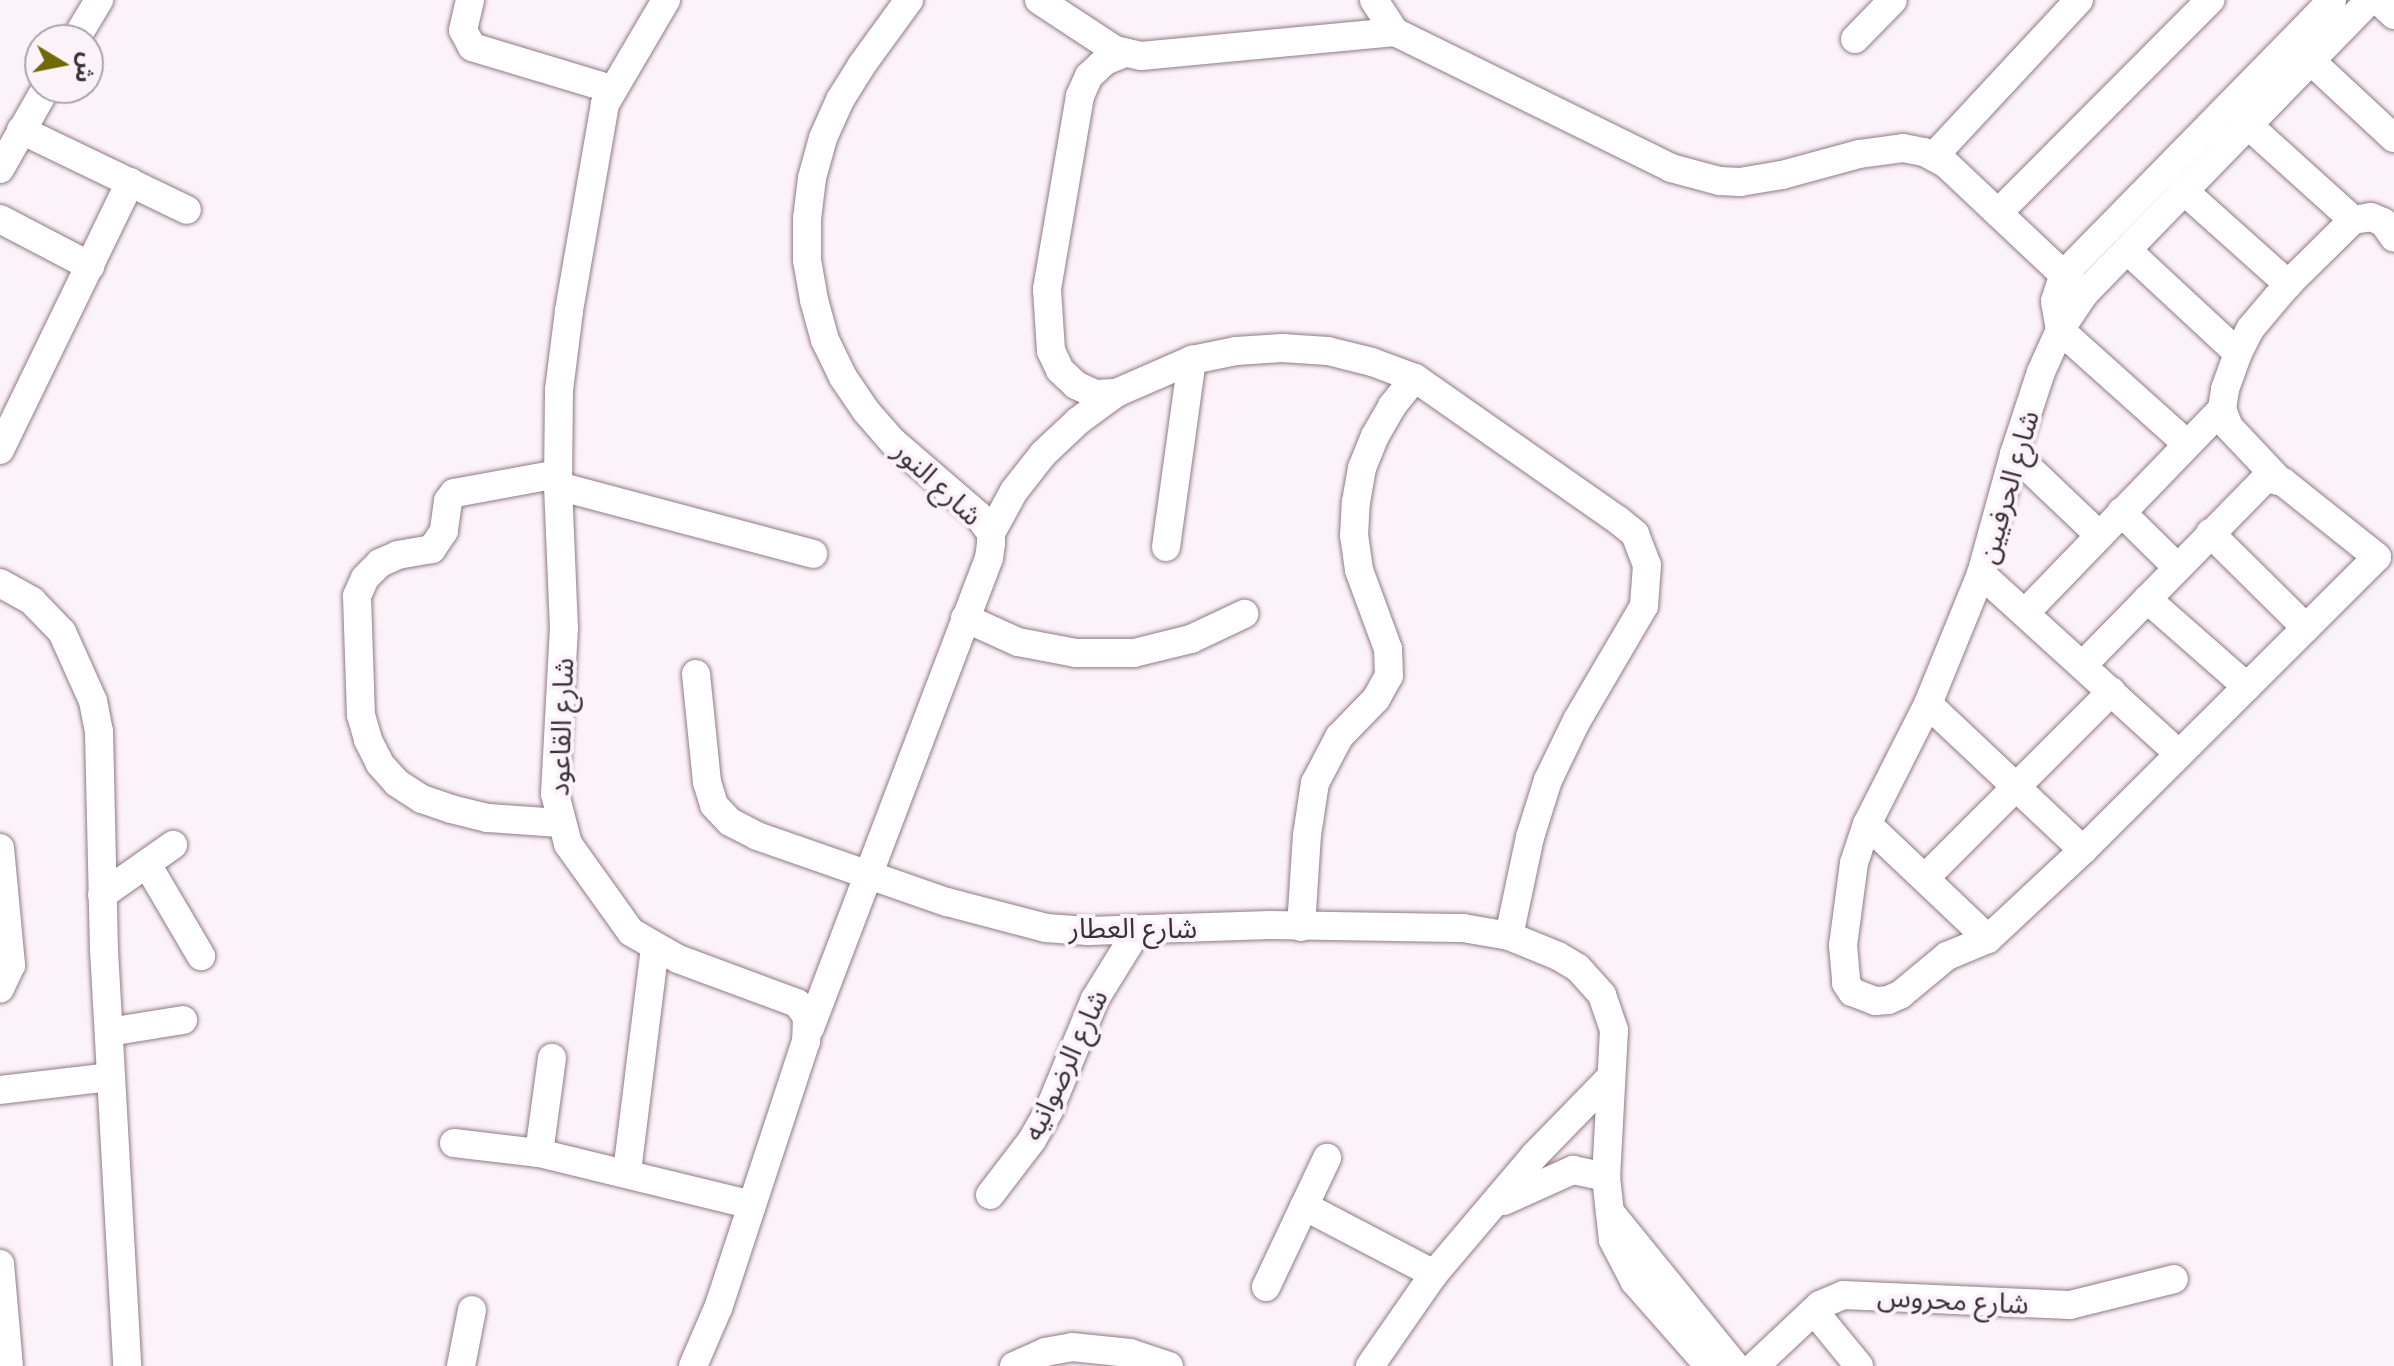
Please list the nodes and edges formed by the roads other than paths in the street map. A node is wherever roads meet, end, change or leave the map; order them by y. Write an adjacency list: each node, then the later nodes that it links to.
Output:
1 (99, 0): 14 (street)
2 (470, 0): 19 (street)
3 (666, 0): 19 (street, شارع القاعود)
4 (909, 0): 50 (street, شارع النور)
5 (1039, 0): 17 (street)
6 (1374, 0): 15 (street)
7 (1893, 0): 16 (street)
8 (2079, 0): 24 (street)
9 (2210, 0): 29 (street)
10 (2332, 0): 35 (street)
11 (2370, 0): 18 (street, شارع الحرفيين)
12 (2378, 0): 13 (street)
13 (2394, 15)
14 (85, 24)
15 (1395, 32): 17 (street); 24 (street)
16 (1855, 39)
17 (1125, 53): 42 (street)
18 (2311, 61): 21 (street, شارع الحرفيين); 23 (street)
19 (611, 89): 48 (street, شارع القاعود)
20 (36, 104): 22 (street)
21 (2248, 125): 27 (street, شارع الحرفيين); 31 (street)
22 (21, 130): 25 (street); 26 (street)
23 (2394, 138)
24 (1934, 156): 29 (street)
25 (0, 169)
26 (130, 182): 28 (street); 34 (street)
27 (2184, 191): 33 (street, شارع الحرفيين); 36 (street)
28 (187, 210)
29 (1998, 213): 35 (street)
30 (0, 219): 34 (street)
31 (2353, 220): 32 (street); 36 (street)
32 (2394, 238)
33 (2127, 250): 37 (street, شارع الحرفيين); 39 (street)
34 (90, 266): 45 (street)
35 (2064, 274): 37 (street); 38 (street, شارع الحرفيين)
36 (2288, 284): 39 (street)
37 (2084, 294): 38 (street, شارع الحرفيين)
38 (2060, 330): 44 (street); 46 (street, شارع الحرفيين)
39 (2238, 353): 43 (street)
40 (1192, 360): 41 (street); 42 (street); 53 (street)
41 (1415, 378): 79 (street); 81 (street)
42 (1116, 393): 50 (street)
43 (2222, 409): 44 (street); 47 (street)
44 (2186, 443): 49 (street)
45 (0, 450)
46 (2014, 454): 52 (street); 56 (street, شارع الحرفيين)
47 (2278, 479): 51 (street); 62 (street)
48 (558, 480): 54 (street); 70 (street, شارع القاعود); 70 (street)
49 (2121, 512): 52 (street); 55 (street)
50 (991, 533): 61 (street, شارع النور)
51 (2210, 533): 55 (street); 62 (street)
52 (2099, 535): 59 (street)
53 (1166, 547)
54 (813, 554)
55 (2177, 567): 58 (street)
56 (1981, 574): 59 (street, شارع الحرفيين); 67 (street)
57 (0, 583): 78 (street)
58 (2147, 599): 63 (street); 65 (street)
59 (2025, 613): 63 (street, شارع الحرفيين)
60 (1244, 614): 61 (street)
61 (965, 618): 76 (street, شارع النور)
62 (2306, 628): 65 (street)
63 (2083, 665): 66 (street, شارع الحرفيين)
64 (696, 674): 76 (street, شارع العطار)
65 (2247, 687): 68 (street)
66 (2112, 691): 68 (street, شارع الحرفيين); 69 (street)
67 (1928, 704): 69 (street); 71 (street)
68 (2179, 754): 74 (street)
69 (2016, 787): 74 (street); 77 (street)
70 (560, 823): 83 (street, شارع القاعود)
71 (1867, 824): 77 (street); 82 (street)
72 (173, 845): 75 (street)
73 (0, 848): 85 (street)
74 (2083, 850): 82 (street)
75 (147, 864): 78 (street); 84 (street)
76 (868, 875): 80 (street, شارع العطار); 87 (street, شارع النور)
77 (1925, 878): 82 (street)
78 (102, 895): 88 (street)
79 (1301, 927): 80 (street, شارع العطار); 81 (street, شارع العطار)
80 (1137, 931): 98 (street, شارع الرضوانيه)
81 (1509, 936): 91 (street, شارع العطار)
82 (1988, 939)
83 (655, 948): 87 (street, شارع القاعود); 96 (street)
84 (201, 956)
85 (0, 989)
86 (183, 1020): 88 (street)
87 (810, 1028): 99 (street)
88 (109, 1032): 90 (street)
89 (552, 1058): 94 (street)
90 (110, 1077): 92 (street); 110 (street)
91 (1609, 1079): 97 (street, شارع العطار); 102 (street)
92 (0, 1090)
93 (454, 1143): 94 (street)
94 (539, 1153): 96 (street)
95 (1327, 1158): 100 (street)
96 (627, 1172): 99 (street)
97 (1606, 1177): 101 (street, شارع العطار); 102 (street)
98 (990, 1195)
99 (752, 1205): 112 (street)
100 (1304, 1206): 104 (street); 106 (street)
101 (1607, 1208): 116 (street, شارع العطار); 117 (street)
102 (1490, 1210): 104 (street)
103 (0, 1264): 109 (street)
104 (1434, 1274): 115 (street)
105 (2174, 1279): 108 (street, شارع محروس)
106 (1266, 1287)
107 (472, 1310): 111 (street)
108 (1814, 1311): 118 (street, شارع محروس); 119 (street)
109 (9, 1366)
110 (127, 1366)
111 (461, 1366)
112 (693, 1366)
113 (1014, 1366): 114 (street)
114 (1169, 1366)
115 (1370, 1366)
116 (1709, 1366)
117 (1735, 1366)
118 (1755, 1366)
119 (1859, 1366)

